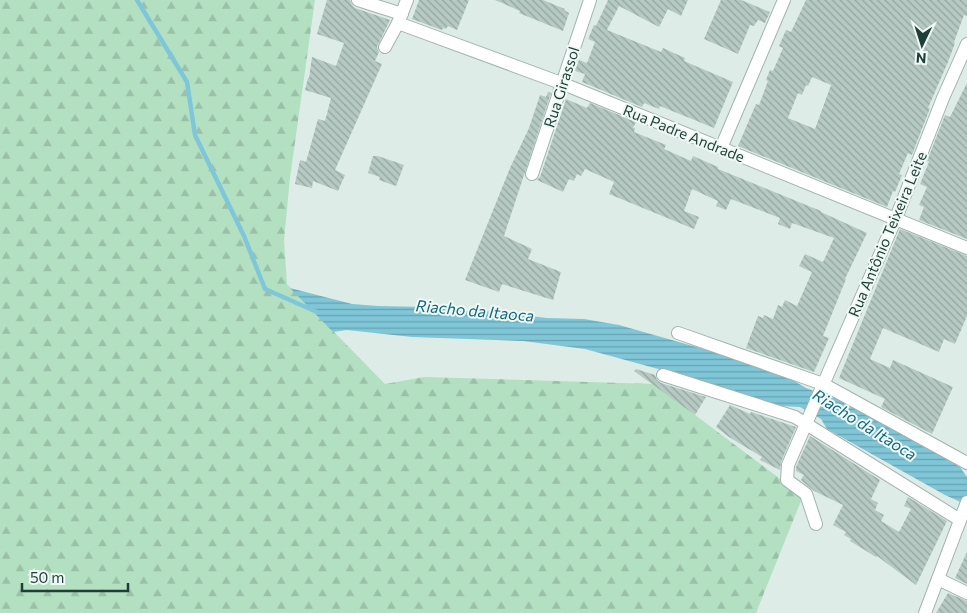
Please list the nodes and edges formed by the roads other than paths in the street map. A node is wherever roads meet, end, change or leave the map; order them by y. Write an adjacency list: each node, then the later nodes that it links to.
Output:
1 (358, 0): 5 (street, Rua Padre Andrade)
2 (407, 0): 5 (street)
3 (590, 0): 8 (street, Rua Girassol)
4 (784, 0): 9 (street)
5 (400, 18): 7 (street); 8 (street, Rua Padre Andrade)
6 (967, 44): 11 (street, Rua Antônio Teixeira Leite)
7 (385, 47)
8 (561, 83): 9 (street, Rua Padre Andrade); 10 (street, Rua Girassol)
9 (721, 148): 11 (street, Rua Padre Andrade)
10 (532, 174)
11 (896, 218): 12 (street, Rua Padre Andrade); 15 (street, Rua Antônio Teixeira Leite)
12 (967, 248)
13 (678, 333): 15 (street)
14 (663, 375): 16 (street)
15 (822, 387): 16 (street, Rua Antônio Teixeira Leite); 17 (street)
16 (808, 421): 18 (street); 19 (street, Rua Antônio Teixeira Leite)
17 (967, 463)
18 (963, 512): 20 (street)
19 (816, 524)
20 (938, 579): 21 (street); 22 (street)
21 (967, 593)
22 (924, 613)

